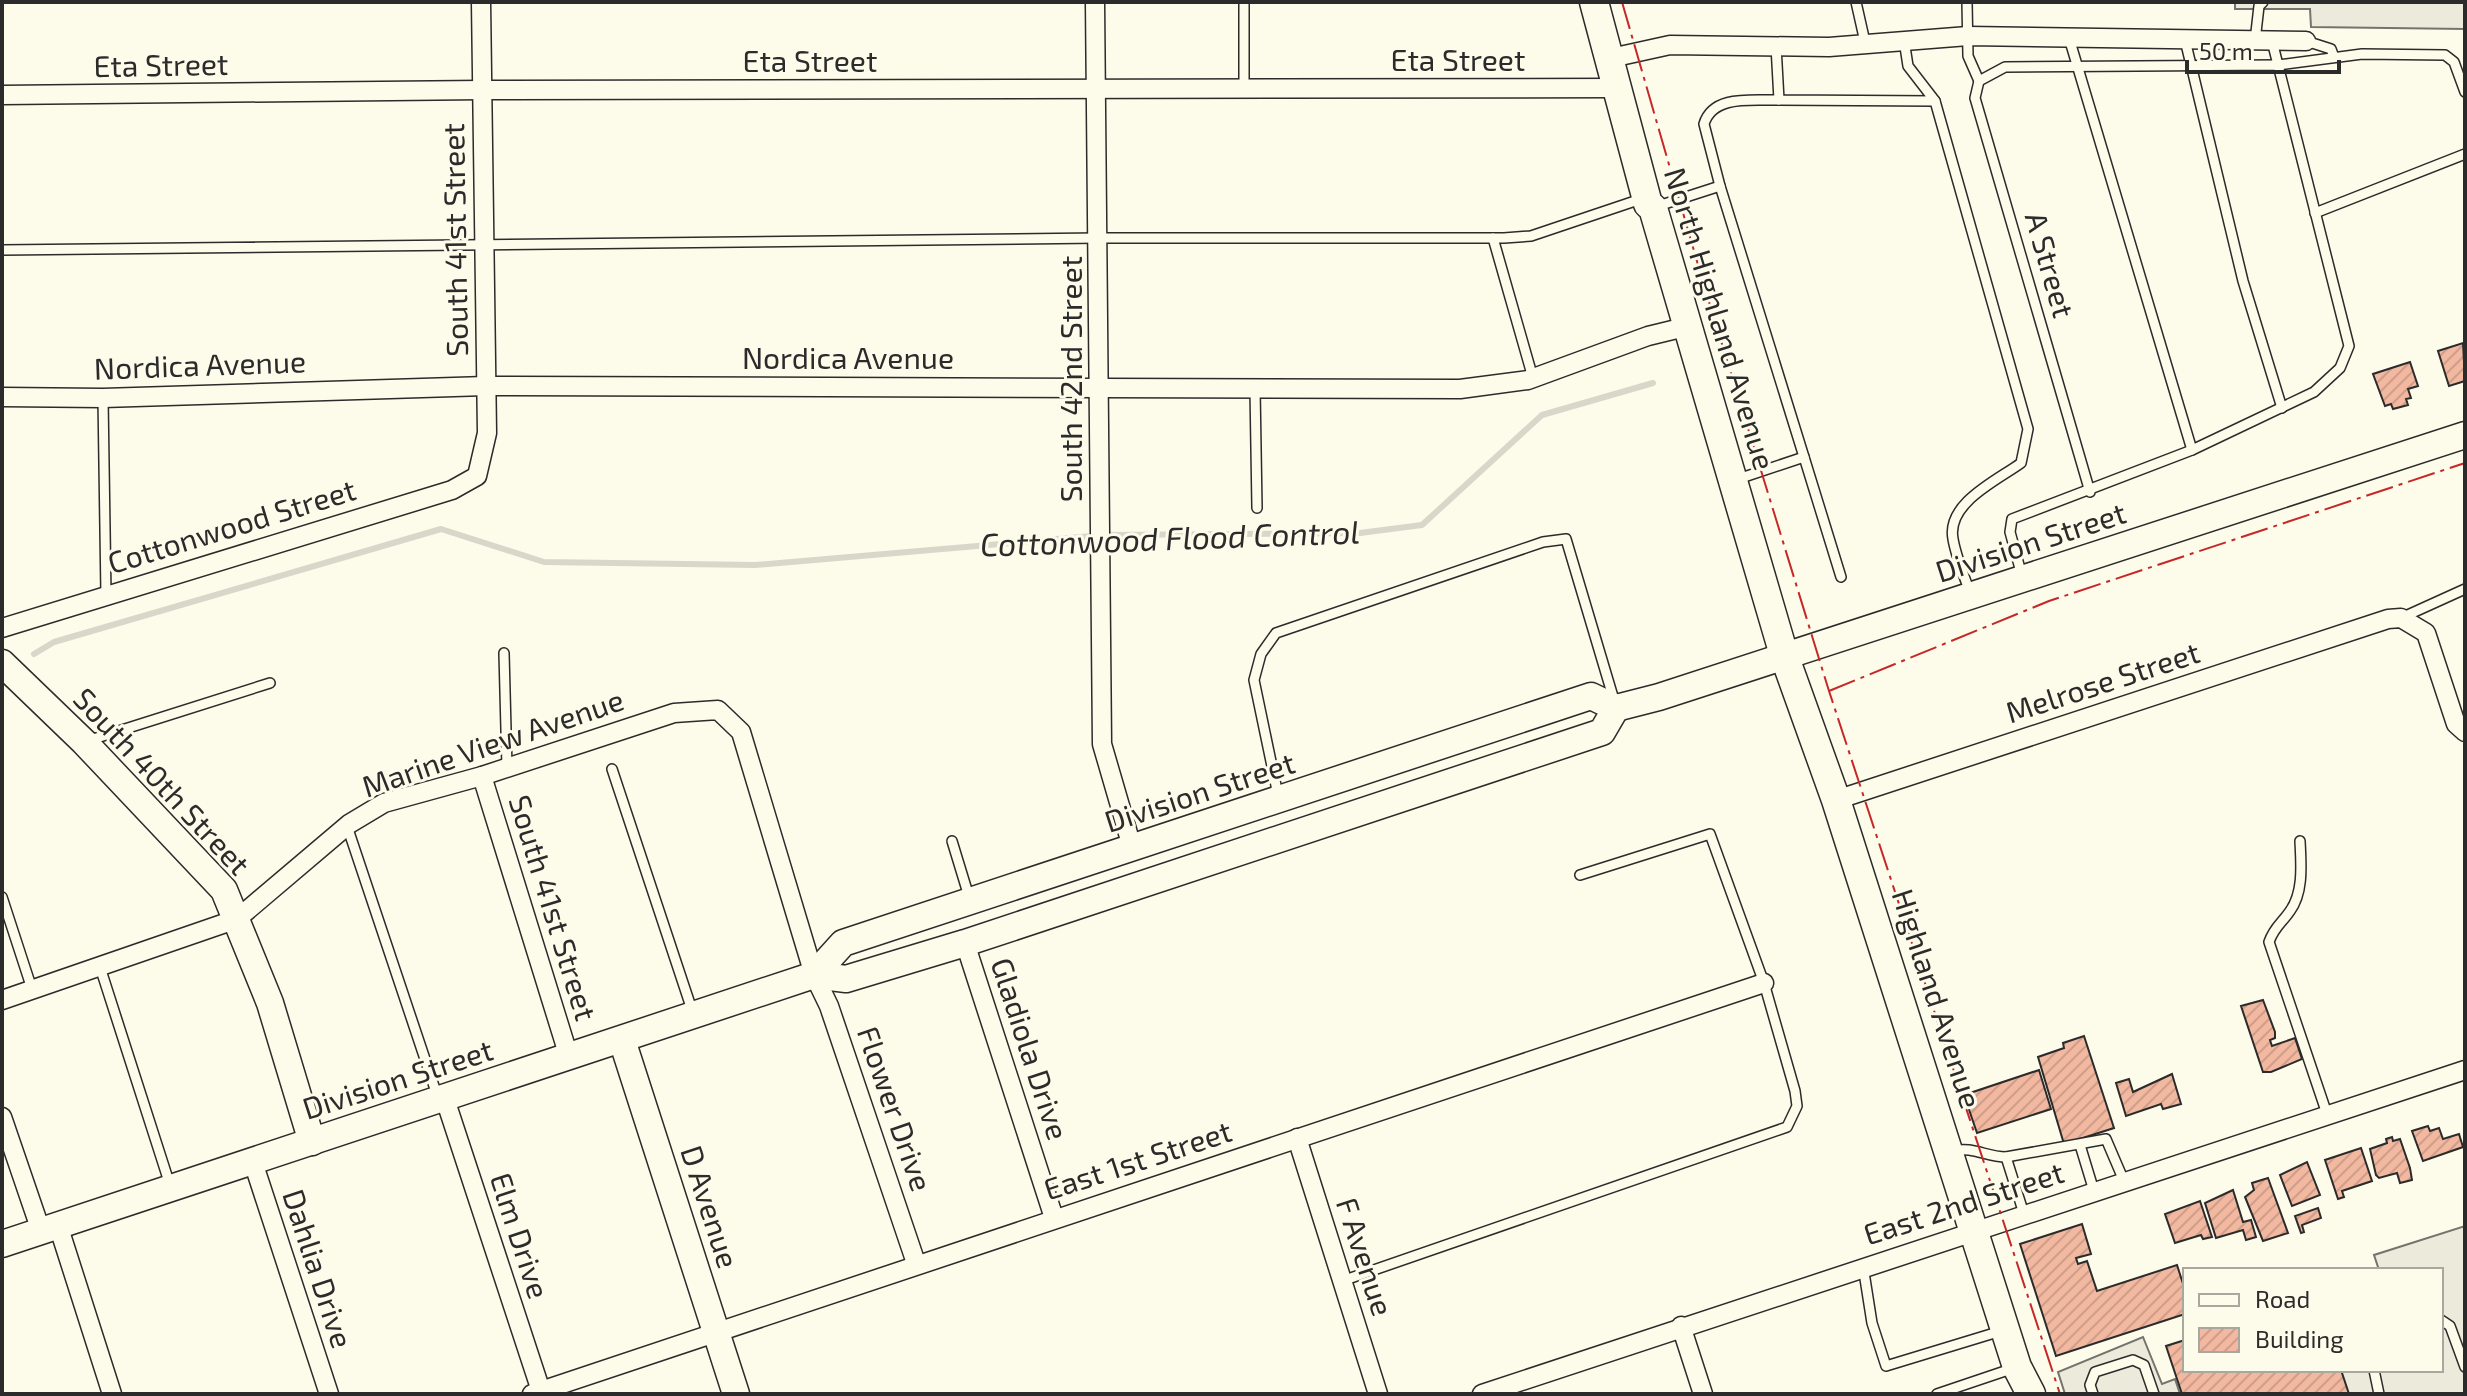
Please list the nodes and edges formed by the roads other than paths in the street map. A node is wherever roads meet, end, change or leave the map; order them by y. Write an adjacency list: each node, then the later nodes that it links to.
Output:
1 (481, 2): 23 (street, South 41st Street)
2 (1095, 2): 24 (street, South 42nd Street)
3 (1244, 2): 25 (lane)
4 (1594, 2): 17 (main road, North Highland Avenue)
5 (1856, 2): 14 (lane)
6 (1967, 2): 8 (lane, A Street)
7 (2263, 2): 12 (lane)
8 (1968, 36): 9 (street); 10 (street); 21 (lane, A Street)
9 (2069, 38): 11 (street); 20 (lane)
10 (1904, 40): 14 (street); 29 (lane)
11 (2185, 40): 12 (street); 18 (lane)
12 (2263, 41): 13 (street); 19 (lane)
13 (2306, 41): 16 (lane)
14 (1865, 42): 15 (street)
15 (1776, 46): 17 (street); 28 (lane)
16 (2334, 57): 19 (lane); 26 (lane)
17 (1611, 58): 22 (main road, North Highland Avenue)
18 (2192, 65): 19 (lane); 20 (lane); 45 (lane)
19 (2278, 65): 33 (lane)
20 (2077, 67): 21 (lane); 47 (lane)
21 (1979, 81): 51 (lane, A Street)
22 (1617, 88): 25 (street, Eta Street); 32 (main road, North Highland Avenue)
23 (482, 90): 24 (street, Eta Street); 27 (street, Eta Street); 36 (street, South 41st Street)
24 (1094, 90): 25 (street, Eta Street); 34 (street, South 42nd Street)
25 (1244, 90)
26 (2465, 92)
27 (2, 95)
28 (1779, 100): 29 (lane); 31 (lane)
29 (1935, 101): 57 (lane)
30 (2465, 154): 33 (lane)
31 (1720, 186): 32 (lane); 48 (lane)
32 (1650, 203): 35 (lane); 38 (main road, North Highland Avenue)
33 (2315, 213): 45 (lane)
34 (1099, 238): 35 (lane); 36 (lane); 41 (street, South 42nd Street)
35 (1493, 238): 39 (lane)
36 (483, 244): 37 (lane); 40 (street, South 41st Street)
37 (2, 250)
38 (1685, 327): 39 (street, Nordica Avenue); 50 (main road, North Highland Avenue)
39 (1533, 378): 42 (street, Nordica Avenue)
40 (486, 386): 41 (street, Nordica Avenue); 44 (street, Nordica Avenue); 49 (street, South 41st Street)
41 (1100, 388): 42 (street, Nordica Avenue); 75 (street, South 42nd Street)
42 (1255, 389): 52 (lane)
43 (2, 397): 44 (street, Nordica Avenue)
44 (103, 398): 56 (lane)
45 (2282, 408): 47 (lane)
46 (2465, 435): 54 (main road, Division Street)
47 (2192, 450): 51 (lane)
48 (1804, 457): 50 (lane); 53 (lane)
49 (477, 476): 56 (street, Cottonwood Street)
50 (1732, 481): 61 (main road, North Highland Avenue)
51 (2090, 492): 54 (lane)
52 (1257, 508)
53 (1841, 577)
54 (2023, 579): 57 (main road, Division Street)
55 (2465, 589): 58 (lane)
56 (106, 595): 59 (street, Cottonwood Street)
57 (1971, 596): 61 (main road, Division Street)
58 (2395, 618): 65 (street); 70 (street, Melrose Street)
59 (2, 628)
60 (504, 653): 67 (lane)
61 (1784, 655): 64 (main road, Division Street); 70 (main road, Highland Avenue)
62 (2, 663): 66 (main road, South 40th Street)
63 (270, 683): 66 (lane)
64 (1616, 708): 71 (main road, Division Street); 71 (lane); 80 (main road, Division Street)
65 (2465, 732)
66 (84, 742): 79 (main road, South 40th Street)
67 (507, 768): 69 (street, Marine View Avenue); 82 (street, Marine View Avenue)
68 (612, 769): 86 (lane)
69 (482, 776): 72 (street, Marine View Avenue); 88 (street, South 41st Street)
70 (1836, 800): 96 (main road, Highland Avenue)
71 (1279, 801): 75 (main road, Division Street)
72 (347, 826): 79 (street, Marine View Avenue); 90 (lane)
73 (952, 841): 78 (lane)
74 (2300, 841): 91 (lane)
75 (1132, 847): 78 (main road, Division Street)
76 (1580, 875): 83 (lane)
77 (2, 897): 84 (lane)
78 (971, 903): 82 (main road, Division Street)
79 (237, 919): 81 (street, Marine View Avenue); 94 (main road, South 40th Street)
80 (965, 943): 82 (main road, Division Street); 103 (street, Gladiola Drive)
81 (99, 965): 84 (street, Marine View Avenue); 100 (lane)
82 (814, 975): 86 (main road, Division Street); 107 (street, Flower Drive)
83 (1764, 983): 93 (street, East 1st Street); 109 (lane)
84 (32, 989): 85 (street, Marine View Avenue)
85 (2, 1000)
86 (694, 1016): 87 (main road, Division Street)
87 (622, 1040): 88 (main road, Division Street); 113 (main road, D Avenue)
88 (569, 1057): 90 (main road, Division Street)
89 (2465, 1070): 91 (street, East 2nd Street)
90 (442, 1100): 94 (main road, Division Street); 117 (street, Elm Drive)
91 (2327, 1114): 99 (street, East 2nd Street)
92 (3, 1120): 104 (street)
93 (1297, 1138): 103 (street, East 1st Street); 109 (street, F Avenue)
94 (312, 1142): 98 (main road, Division Street)
95 (2080, 1145): 97 (lane); 99 (lane); 101 (lane)
96 (1949, 1151): 97 (lane); 105 (main road, Highland Avenue)
97 (2006, 1157): 102 (lane)
98 (253, 1162): 100 (main road, Division Street); 119 (street, Dahlia Drive)
99 (2124, 1181): 101 (street, East 2nd Street)
100 (171, 1188): 104 (main road, Division Street)
101 (2094, 1191): 102 (street, East 2nd Street)
102 (2024, 1214): 105 (street, East 2nd Street)
103 (1054, 1218): 107 (street, East 1st Street)
104 (50, 1228): 106 (main road, Division Street); 118 (street)
105 (1976, 1230): 108 (street, East 2nd Street); 112 (main road, Highland Avenue)
106 (2, 1244)
107 (916, 1263): 113 (street, East 1st Street)
108 (1863, 1266): 111 (street, East 2nd Street); 112 (lane)
109 (1342, 1281): 121 (street, F Avenue)
110 (2443, 1321): 114 (lane)
111 (1681, 1326): 122 (street, East 2nd Street); 123 (street)
112 (2006, 1329): 116 (main road, Highland Avenue)
113 (715, 1331): 117 (street, East 1st Street); 120 (main road, D Avenue)
114 (2465, 1367)
115 (2374, 1372): 128 (lane)
116 (2017, 1380): 124 (lane); 125 (main road, Highland Avenue)
117 (536, 1392)
118 (112, 1394)
119 (329, 1394)
120 (736, 1394)
121 (1378, 1394)
122 (1482, 1394)
123 (1703, 1394)
124 (1937, 1394)
125 (2031, 1394)
126 (2093, 1394): 127 (lane)
127 (2154, 1394)
128 (2379, 1394)

